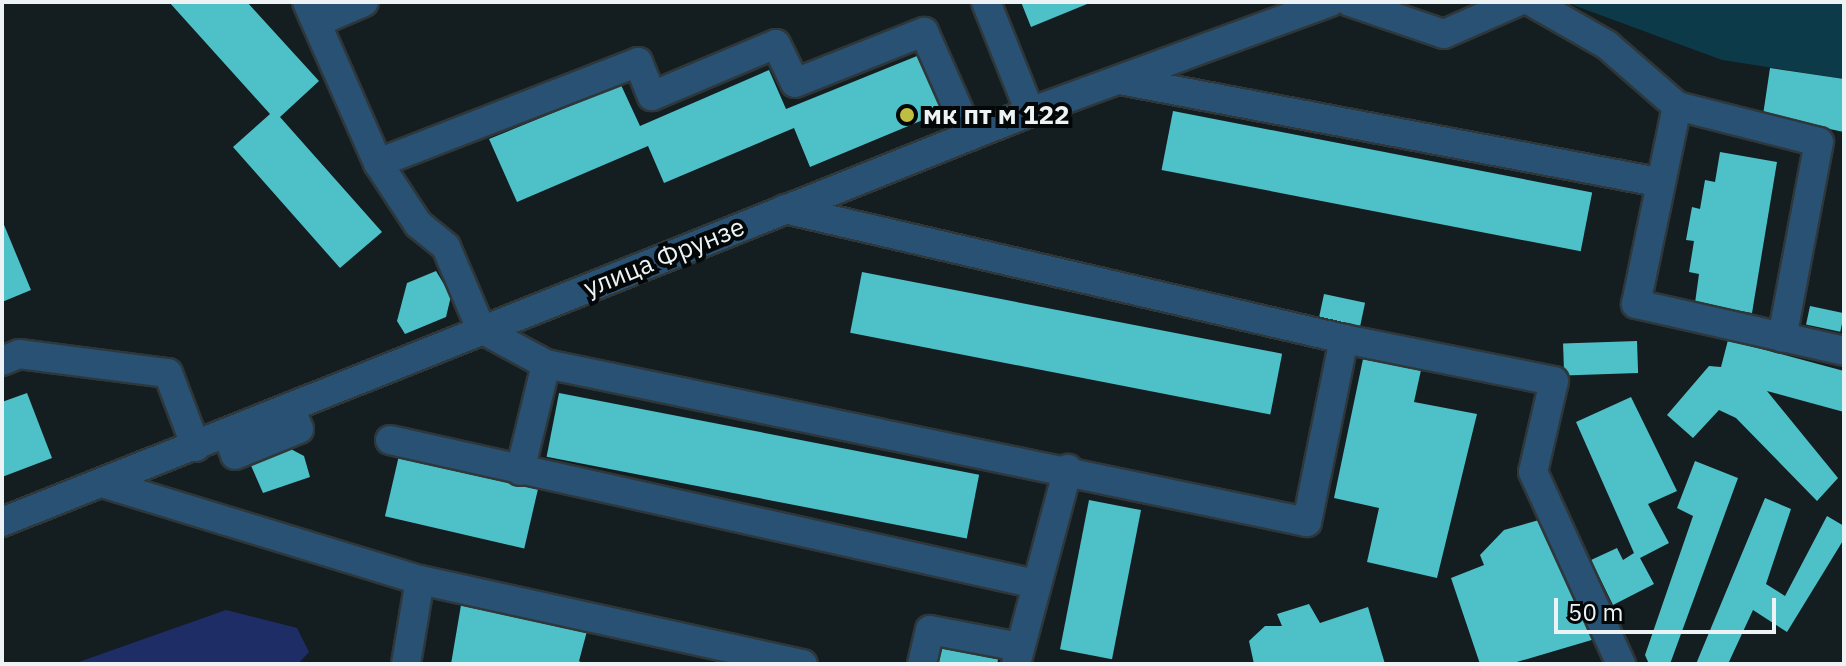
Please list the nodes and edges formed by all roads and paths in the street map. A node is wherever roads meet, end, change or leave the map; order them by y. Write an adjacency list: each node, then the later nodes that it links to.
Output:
1 (364, 2): 7 (street)
2 (986, 2): 10 (street)
3 (1330, 2): 8 (street, улица Фрунзе)
4 (1350, 2): 5 (street)
5 (1517, 2)
6 (1532, 2): 9 (street)
7 (312, 12): 12 (street)
8 (1117, 79): 10 (street, улица Фрунзе); 13 (street)
9 (1677, 106): 13 (street); 16 (street)
10 (1030, 112): 11 (street, улица Фрунзе)
11 (970, 136): 12 (street); 14 (street, улица Фрунзе)
12 (378, 163): 15 (street)
13 (1658, 182): 16 (street)
14 (785, 209): 15 (street, улица Фрунзе); 17 (street)
15 (481, 329): 20 (street); 22 (street, улица Фрунзе)
16 (1782, 338): 18 (street)
17 (1344, 339): 23 (street); 33 (street)
18 (1844, 351)
19 (2, 361): 22 (street)
20 (546, 364): 23 (street); 24 (street)
21 (390, 440): 24 (street)
22 (196, 447): 25 (street, улица Фрунзе)
23 (1068, 469): 28 (street)
24 (520, 471): 28 (street)
25 (102, 483): 26 (street, улица Фрунзе); 27 (street)
26 (2, 522)
27 (420, 580): 30 (street); 31 (street)
28 (1036, 584): 29 (street)
29 (1017, 655): 32 (street)
30 (406, 664)
31 (803, 664)
32 (922, 664)
33 (1621, 664)

